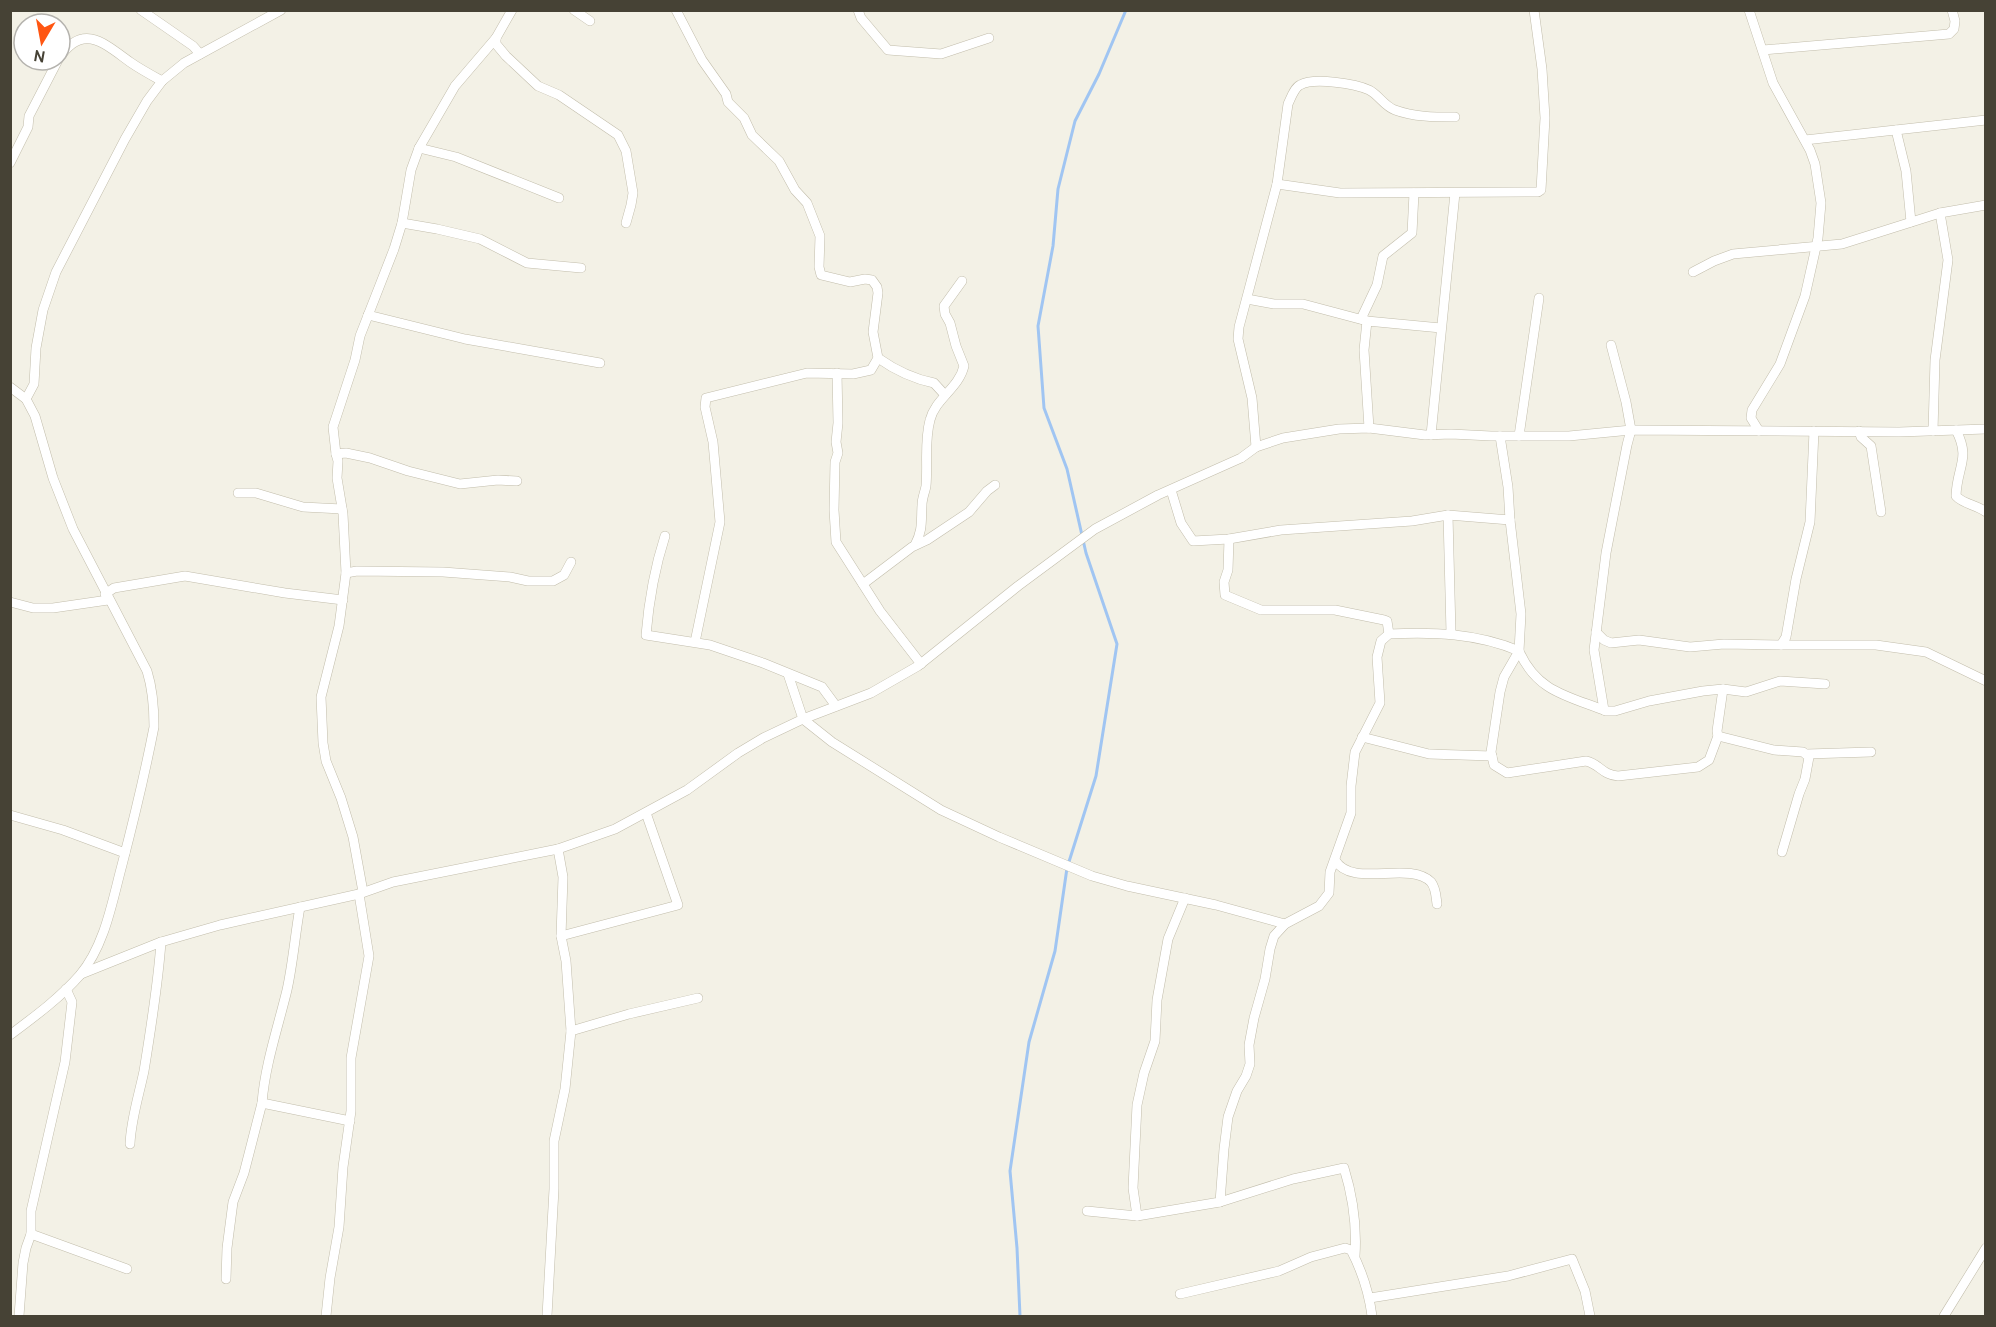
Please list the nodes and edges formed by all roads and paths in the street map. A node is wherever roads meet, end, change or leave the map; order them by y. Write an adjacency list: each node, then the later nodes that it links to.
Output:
1 (141, 10): 15 (street)
2 (281, 10): 15 (street)
3 (512, 10): 11 (street)
4 (574, 10): 10 (street)
5 (675, 10): 43 (street)
6 (858, 10): 12 (street)
7 (1534, 10): 26 (street)
8 (1749, 10): 14 (street)
9 (1952, 10): 14 (street)
10 (590, 21)
11 (496, 38): 22 (street); 32 (street)
12 (989, 38)
13 (72, 43): 17 (street)
14 (1763, 50): 21 (street)
15 (200, 54): 17 (street)
16 (52, 72): 23 (street)
17 (162, 81): 48 (street)
18 (1455, 117): 24 (street)
19 (1986, 120): 20 (street)
20 (1896, 130): 21 (street); 30 (street)
21 (1805, 140): 33 (street)
22 (419, 148): 27 (street); 31 (street)
23 (10, 163)
24 (1277, 184): 25 (street); 38 (street)
25 (1414, 193): 26 (street); 40 (street)
26 (1455, 193): 41 (street)
27 (559, 198)
28 (1986, 205): 29 (street)
29 (1940, 213): 30 (street); 57 (street)
30 (1911, 222): 33 (street)
31 (402, 223): 34 (street); 39 (street)
32 (626, 223)
33 (1815, 248): 35 (street); 49 (street)
34 (581, 268)
35 (1693, 272)
36 (962, 281): 47 (street)
37 (1539, 298): 61 (street)
38 (1247, 299): 40 (street); 62 (street)
39 (368, 315): 44 (street); 63 (street)
40 (1364, 320): 41 (street); 50 (street)
41 (1441, 328): 59 (street)
42 (1611, 345): 52 (street)
43 (878, 358): 45 (street); 47 (street)
44 (600, 363)
45 (837, 373): 78 (street); 85 (street)
46 (10, 387): 48 (street)
47 (945, 395): 75 (street)
48 (26, 399): 79 (street)
49 (1751, 418): 53 (street); 55 (street)
50 (1369, 428): 59 (street); 62 (street)
51 (1986, 429): 54 (street)
52 (1631, 430): 55 (street); 61 (street); 82 (street)
53 (1759, 430): 55 (street); 56 (street)
54 (1956, 430): 57 (street); 70 (street)
55 (1741, 431)
56 (1814, 431): 58 (street); 86 (street)
57 (1933, 431): 58 (street)
58 (1859, 432): 69 (street)
59 (1431, 435): 60 (street)
60 (1500, 436): 61 (street); 72 (street)
61 (1519, 436)
62 (1256, 447): 66 (street)
63 (336, 454): 64 (street); 68 (street)
64 (517, 481)
65 (995, 485): 75 (street)
66 (1171, 490): 74 (street); 88 (street)
67 (238, 494): 68 (street)
68 (342, 509): 77 (street)
69 (1881, 512)
70 (1986, 512)
71 (1448, 515): 72 (street); 74 (street); 83 (street)
72 (1510, 520): 87 (street)
73 (665, 536): 85 (street)
74 (1229, 539): 84 (street)
75 (915, 546): 78 (street)
76 (571, 562): 77 (street)
77 (346, 573): 80 (street)
78 (863, 584): 88 (street)
79 (107, 597): 80 (street); 81 (street); 105 (street)
80 (343, 600): 107 (street)
81 (10, 602)
82 (1596, 632): 86 (street); 94 (street)
83 (1451, 633): 84 (street); 87 (street)
84 (1389, 634): 97 (street)
85 (695, 642): 89 (street)
86 (1781, 645): 90 (street)
87 (1519, 651): 94 (street); 100 (street)
88 (921, 664): 93 (street)
89 (788, 674): 93 (street); 95 (street)
90 (1986, 681)
91 (1825, 684): 92 (street)
92 (1723, 689): 94 (street); 96 (street)
93 (836, 706): 95 (street)
94 (1604, 710)
95 (803, 719): 101 (street); 108 (street)
96 (1718, 736): 99 (street); 100 (street)
97 (1362, 737): 100 (street); 106 (street)
98 (1871, 752): 99 (street)
99 (1807, 754): 104 (street)
100 (1492, 756)
101 (646, 813): 103 (street); 112 (street)
102 (10, 815): 105 (street)
103 (558, 849): 107 (street); 112 (street)
104 (1782, 852)
105 (125, 853): 114 (street)
106 (1335, 860): 109 (street); 111 (street)
107 (361, 893): 110 (street); 120 (street)
108 (1185, 898): 111 (street); 124 (street)
109 (1437, 904)
110 (300, 907): 113 (street); 119 (street)
111 (1285, 924): 122 (street)
112 (561, 936): 117 (street)
113 (161, 942): 114 (street); 121 (street)
114 (81, 974): 115 (street)
115 (66, 989): 118 (street); 125 (street)
116 (698, 998): 117 (street)
117 (571, 1031): 134 (street)
118 (10, 1035)
119 (262, 1103): 120 (street); 129 (street)
120 (350, 1121): 133 (street)
121 (130, 1144)
122 (1220, 1202): 124 (street); 127 (street)
123 (1087, 1211): 124 (street)
124 (1137, 1216)
125 (31, 1234): 128 (street); 132 (street)
126 (1986, 1248): 137 (street)
127 (1354, 1256): 130 (street); 131 (street)
128 (127, 1269)
129 (226, 1279)
130 (1180, 1294)
131 (1370, 1298): 135 (street); 136 (street)
132 (19, 1317)
133 (326, 1317)
134 (547, 1317)
135 (1372, 1317)
136 (1590, 1317)
137 (1944, 1317)

